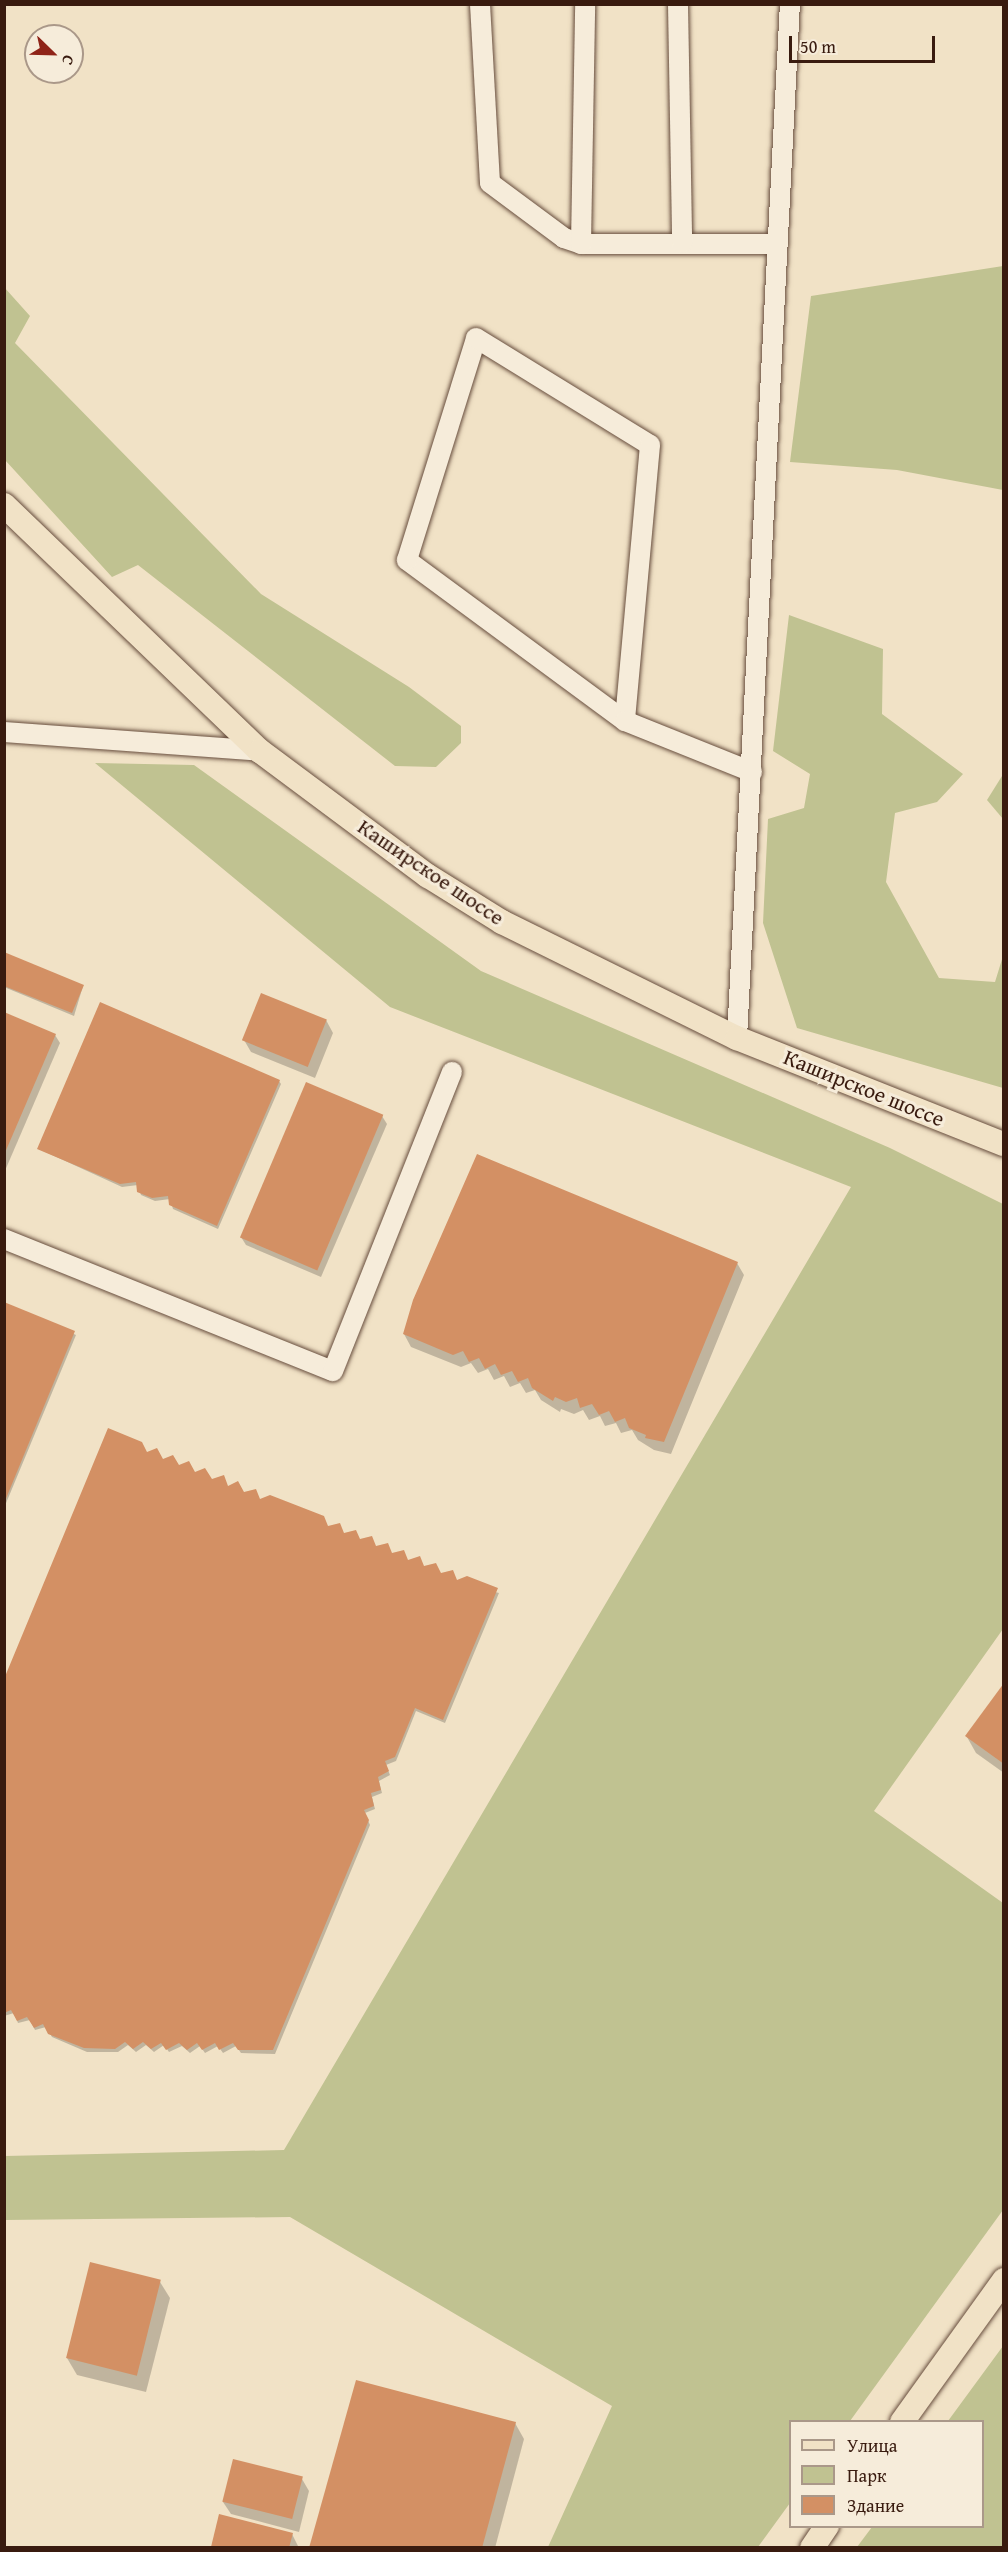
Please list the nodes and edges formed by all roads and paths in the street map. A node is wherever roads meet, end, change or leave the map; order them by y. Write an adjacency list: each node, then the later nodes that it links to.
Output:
1 (480, 4): 6 (street)
2 (585, 4): 6 (street)
3 (678, 4): 5 (street)
4 (790, 4): 7 (street)
5 (682, 243): 6 (street); 7 (street)
6 (581, 244)
7 (777, 244): 12 (street)
8 (4, 505): 11 (main road, Каширское шоссе)
9 (625, 722): 9 (street); 12 (street)
10 (4, 732): 11 (street)
11 (260, 751): 13 (main road, Каширское шоссе)
12 (752, 772): 13 (street)
13 (737, 1038): 15 (main road, Каширское шоссе)
14 (452, 1071): 16 (street)
15 (1004, 1144)
16 (4, 1239)
17 (1004, 2280): 18 (main road)
18 (903, 2420)
19 (826, 2528): 20 (main road)
20 (812, 2547)

